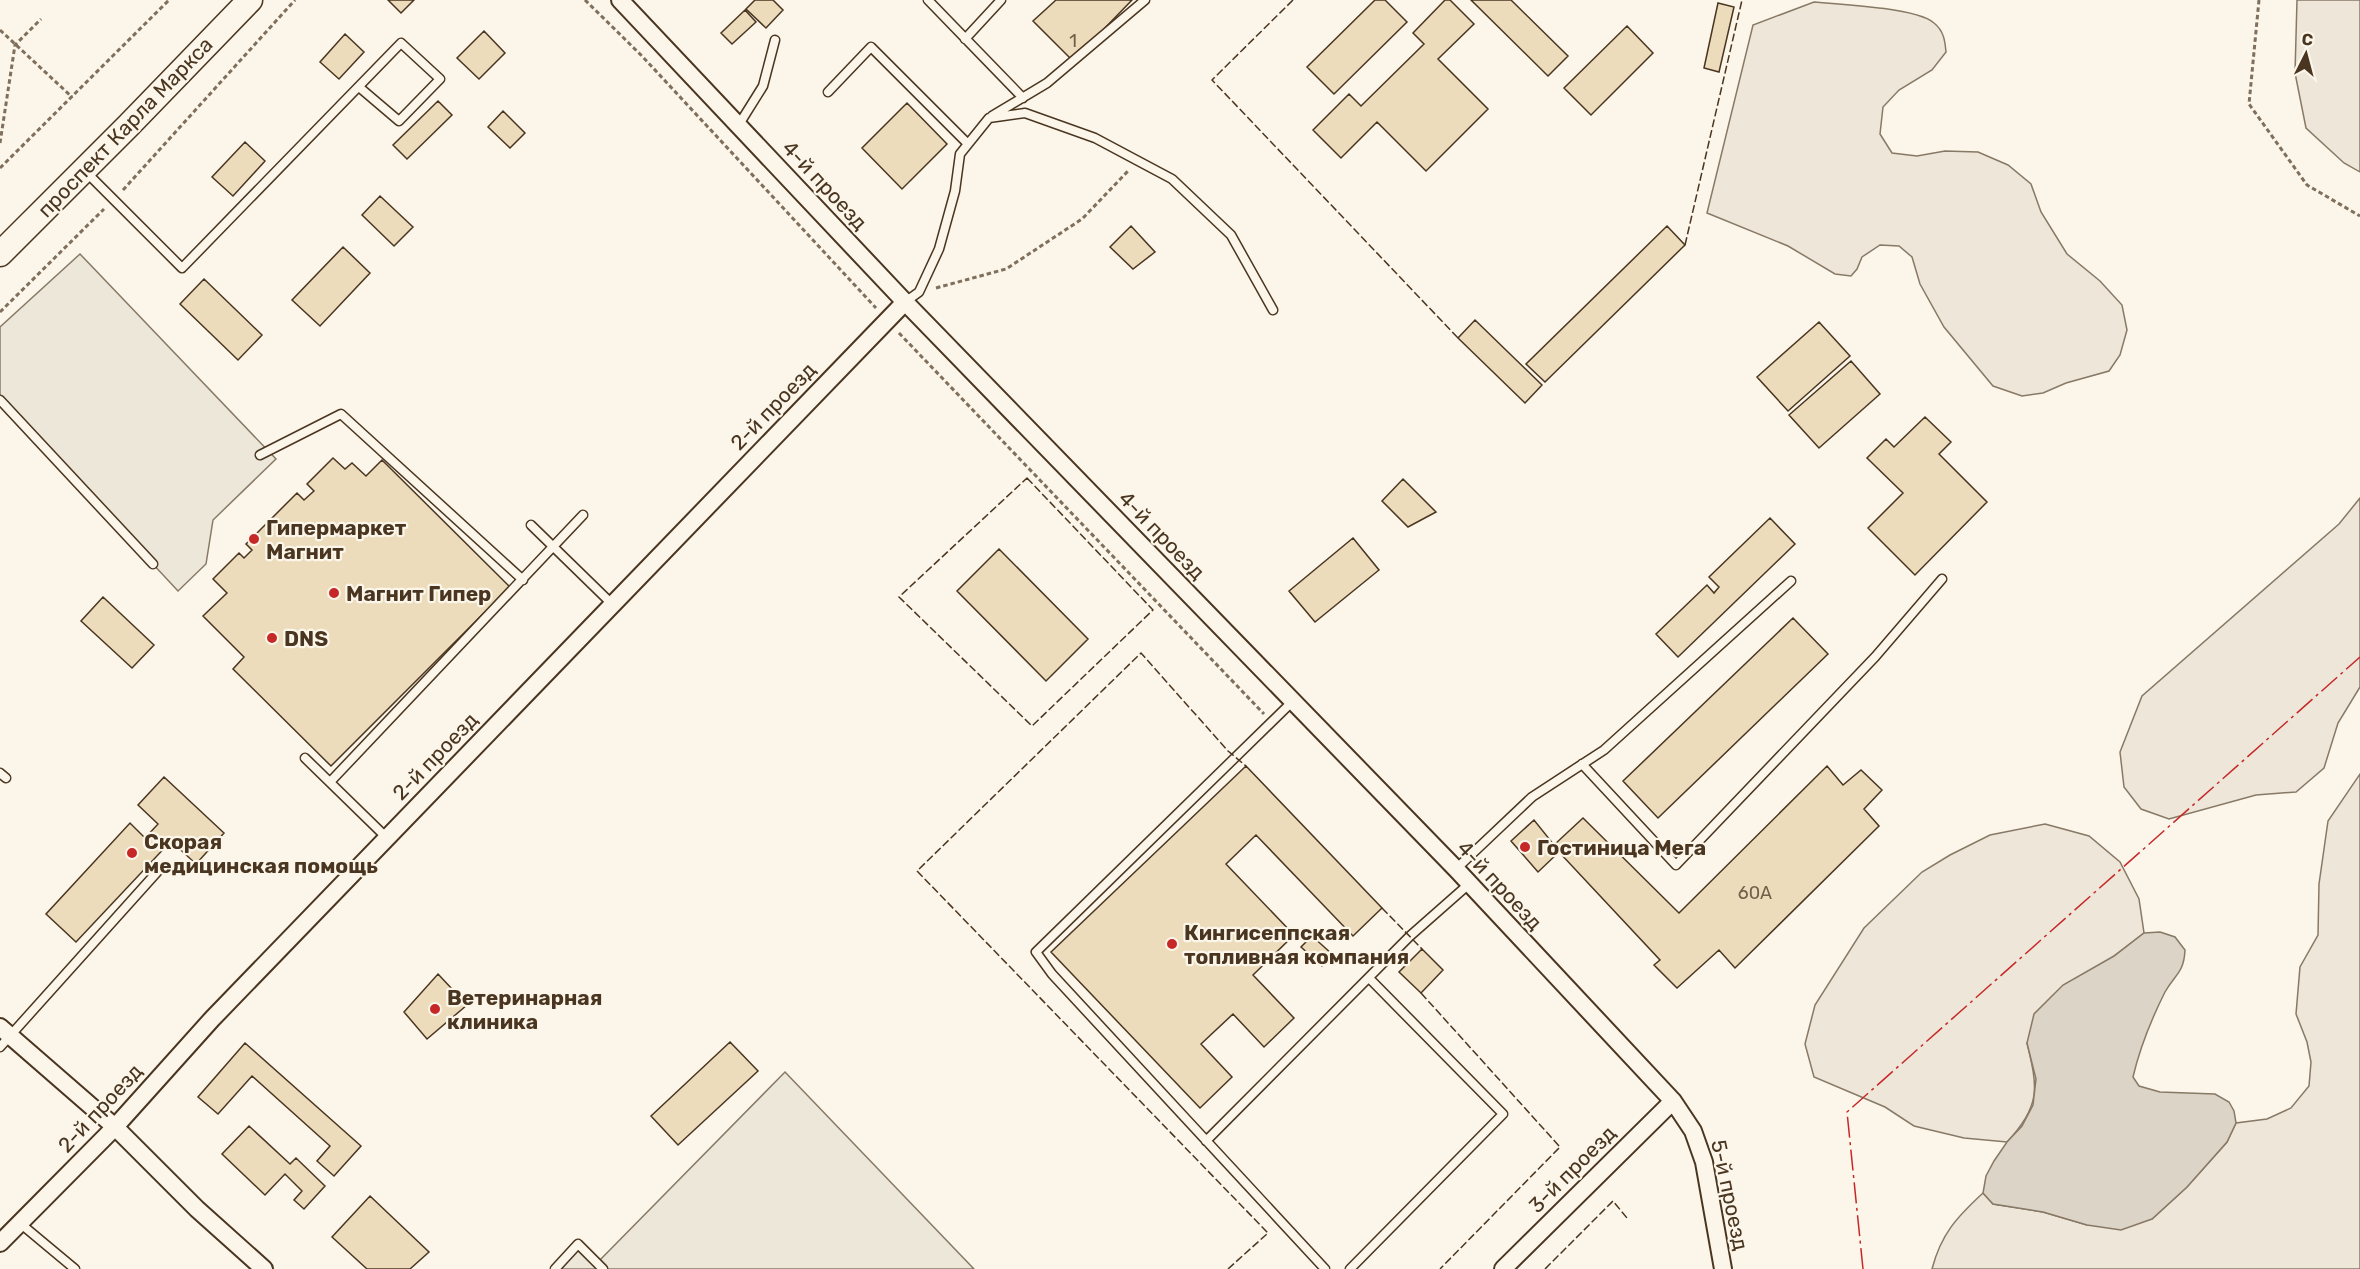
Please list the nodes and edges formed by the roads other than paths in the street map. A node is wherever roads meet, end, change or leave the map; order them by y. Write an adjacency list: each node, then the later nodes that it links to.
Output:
1 (238, 0): 16 (main road)
2 (249, 0): 15 (main road, проспект Карла Маркса)
3 (620, 0): 13 (street, 4-й проезд)
4 (928, 0): 7 (lane)
5 (1001, 0): 7 (lane)
6 (1145, 0): 11 (lane)
7 (965, 39): 11 (lane)
8 (774, 40): 13 (lane)
9 (358, 87): 9 (lane); 15 (lane)
10 (828, 92): 14 (lane)
11 (1023, 98): 12 (lane)
12 (989, 118): 14 (lane); 19 (lane)
13 (738, 126): 18 (street, 4-й проезд)
14 (968, 144): 18 (lane)
15 (84, 170): 17 (main road, проспект Карла Маркса)
16 (0, 243)
17 (0, 254)
18 (905, 302): 29 (street, 2-й проезд); 30 (street, 4-й проезд)
19 (1273, 310)
20 (0, 400): 25 (lane)
21 (260, 455): 26 (lane)
22 (583, 515): 24 (lane)
23 (531, 525): 24 (lane)
24 (554, 547): 26 (lane); 29 (lane)
25 (153, 564)
26 (523, 579): 33 (lane)
27 (1942, 579): 32 (lane)
28 (1791, 581): 32 (lane)
29 (612, 604): 34 (street, 2-й проезд)
30 (1292, 702): 35 (street, 4-й проезд); 42 (lane)
31 (305, 758): 33 (lane)
32 (1582, 764): 35 (lane)
33 (330, 781): 34 (lane)
34 (387, 838): 41 (street, 2-й проезд)
35 (1456, 869): 37 (street, 4-й проезд)
36 (158, 871): 39 (lane)
37 (1469, 884): 38 (lane); 40 (street, 4-й проезд)
38 (1369, 978): 42 (lane); 50 (lane)
39 (3, 1037): 41 (street)
40 (1673, 1101): 51 (street, 3-й проезд); 52 (street, 5-й проезд)
41 (115, 1127): 43 (street, 2-й проезд); 46 (street)
42 (1206, 1141): 49 (lane)
43 (21, 1224): 44 (street, 2-й проезд); 45 (lane)
44 (0, 1243)
45 (70, 1268)
46 (264, 1269)
47 (555, 1269): 48 (lane)
48 (603, 1269)
49 (1325, 1269)
50 (1350, 1269)
51 (1503, 1269)
52 (1723, 1269)

